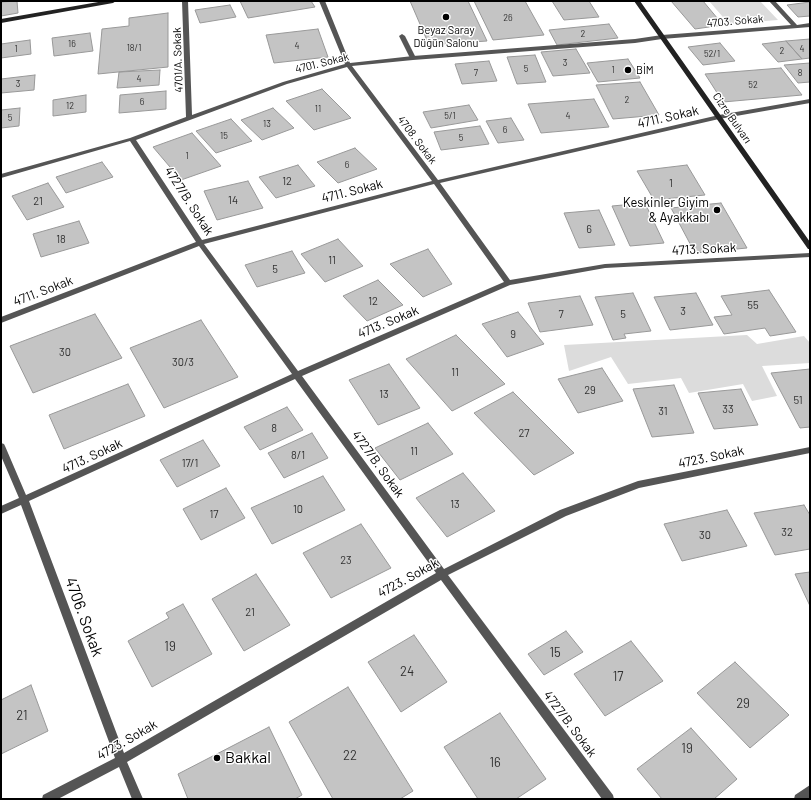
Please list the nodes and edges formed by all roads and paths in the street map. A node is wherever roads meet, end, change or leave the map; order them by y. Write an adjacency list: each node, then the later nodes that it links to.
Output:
1 (113, 1): 6 (main road)
2 (185, 1): 16 (street, 4701/A. Sokak)
3 (322, 1): 13 (street, 4708. Sokak)
4 (637, 1): 11 (main road, Cizre Bulvarı)
5 (772, 1): 8 (street)
6 (95, 3): 7 (main road)
7 (1, 21)
8 (795, 26): 9 (street, 4703. Sokak); 11 (street, 4703. Sokak)
9 (810, 26)
10 (402, 36): 12 (street)
11 (662, 37): 12 (street, 4701. Sokak); 15 (main road, Cizre Bulvarı)
12 (413, 58): 13 (street, 4701. Sokak)
13 (348, 65): 16 (street, 4701. Sokak); 19 (street, 4708. Sokak)
14 (810, 101): 15 (street, 4711. Sokak)
15 (719, 117): 19 (street, 4711. Sokak); 21 (main road, Cizre Bulvarı)
16 (189, 118): 17 (street, 4701. Sokak)
17 (132, 139): 18 (street, 4701. Sokak); 20 (street, 4727/B. Sokak)
18 (1, 176)
19 (436, 182): 20 (street, 4711. Sokak); 23 (street, 4708. Sokak)
20 (200, 243): 24 (street, 4711. Sokak); 25 (street, 4727/B. Sokak)
21 (810, 247)
22 (810, 255): 23 (street, 4713. Sokak)
23 (508, 283): 25 (street, 4713. Sokak)
24 (1, 320)
25 (297, 374): 28 (street, 4713. Sokak); 30 (street, 4727/B. Sokak)
26 (1, 446): 28 (street, 4706. Sokak)
27 (810, 450): 30 (street, 4723. Sokak)
28 (24, 500): 29 (street, 4713. Sokak); 31 (street, 4706. Sokak)
29 (1, 510)
30 (442, 574): 31 (street, 4723. Sokak); 35 (street, 4727/B. Sokak)
31 (120, 760): 33 (street, 4723. Sokak); 34 (street, 4706. Sokak)
32 (810, 790): 36 (street)
33 (47, 799)
34 (138, 799)
35 (609, 799)
36 (799, 799)

